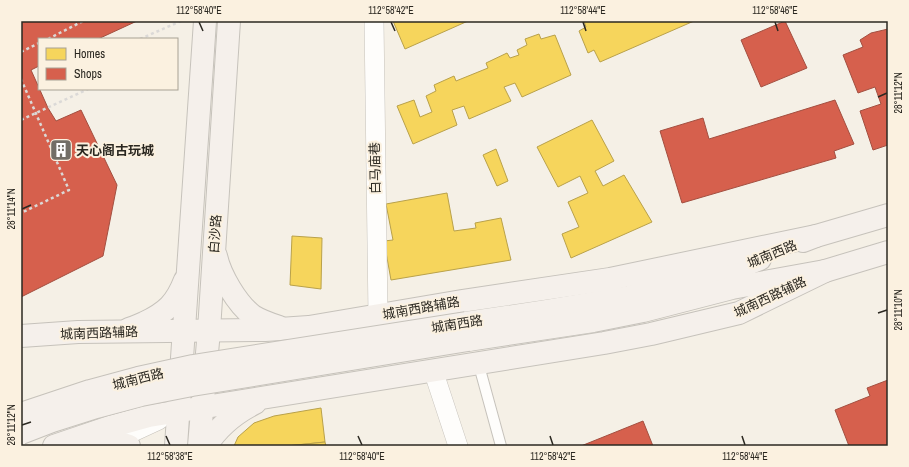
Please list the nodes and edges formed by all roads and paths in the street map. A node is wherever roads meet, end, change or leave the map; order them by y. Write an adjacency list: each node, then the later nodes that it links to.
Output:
1 (83, 21): 6 (path)
2 (181, 21): 7 (path)
3 (205, 21): 20 (main road, 白沙路)
4 (229, 21): 17 (main road, 白沙路)
5 (374, 21): 21 (street, 白马庙巷)
6 (50, 38)
7 (142, 38)
8 (38, 44): 9 (path)
9 (21, 52)
10 (21, 78): 12 (path)
11 (86, 90): 12 (path)
12 (36, 113): 13 (path); 14 (path)
13 (21, 120)
14 (21, 213)
15 (888, 215): 16 (main road, 城南西路)
16 (816, 236): 21 (main road, 城南西路辅路); 25 (main road, 城南西路)
17 (214, 246): 22 (main road); 24 (main road, 白沙路)
18 (888, 252): 19 (main road, 城南西路)
19 (825, 270): 25 (main road, 城南西路); 28 (main road, 城南西路辅路)
20 (188, 273): 23 (main road, 白沙路); 26 (main road)
21 (378, 316): 22 (main road, 城南西路辅路)
22 (286, 329): 24 (main road, 城南西路辅路)
23 (184, 330): 24 (main road, 城南西路辅路); 26 (main road, 城南西路辅路); 32 (main road, 白沙路)
24 (209, 330): 31 (main road, 白沙路)
25 (467, 331): 33 (main road, 城南西路, bridge); 34 (main road, 城南西路, bridge)
26 (114, 332): 27 (main road, 城南西路辅路)
27 (21, 336)
28 (478, 362): 29 (main road, 城南西路辅路); 41 (lane)
29 (433, 370): 30 (main road, 城南西路辅路); 40 (street)
30 (266, 397): 31 (main road, 城南西路辅路); 39 (main road)
31 (202, 407): 32 (main road, 城南西路辅路); 38 (main road, 白沙路)
32 (178, 411): 35 (main road, 城南西路辅路); 36 (street); 37 (main road, 白沙路)
33 (21, 414)
34 (21, 433)
35 (62, 443): 36 (main road)
36 (116, 444)
37 (176, 446)
38 (199, 446)
39 (206, 446)
40 (458, 446)
41 (500, 446)

